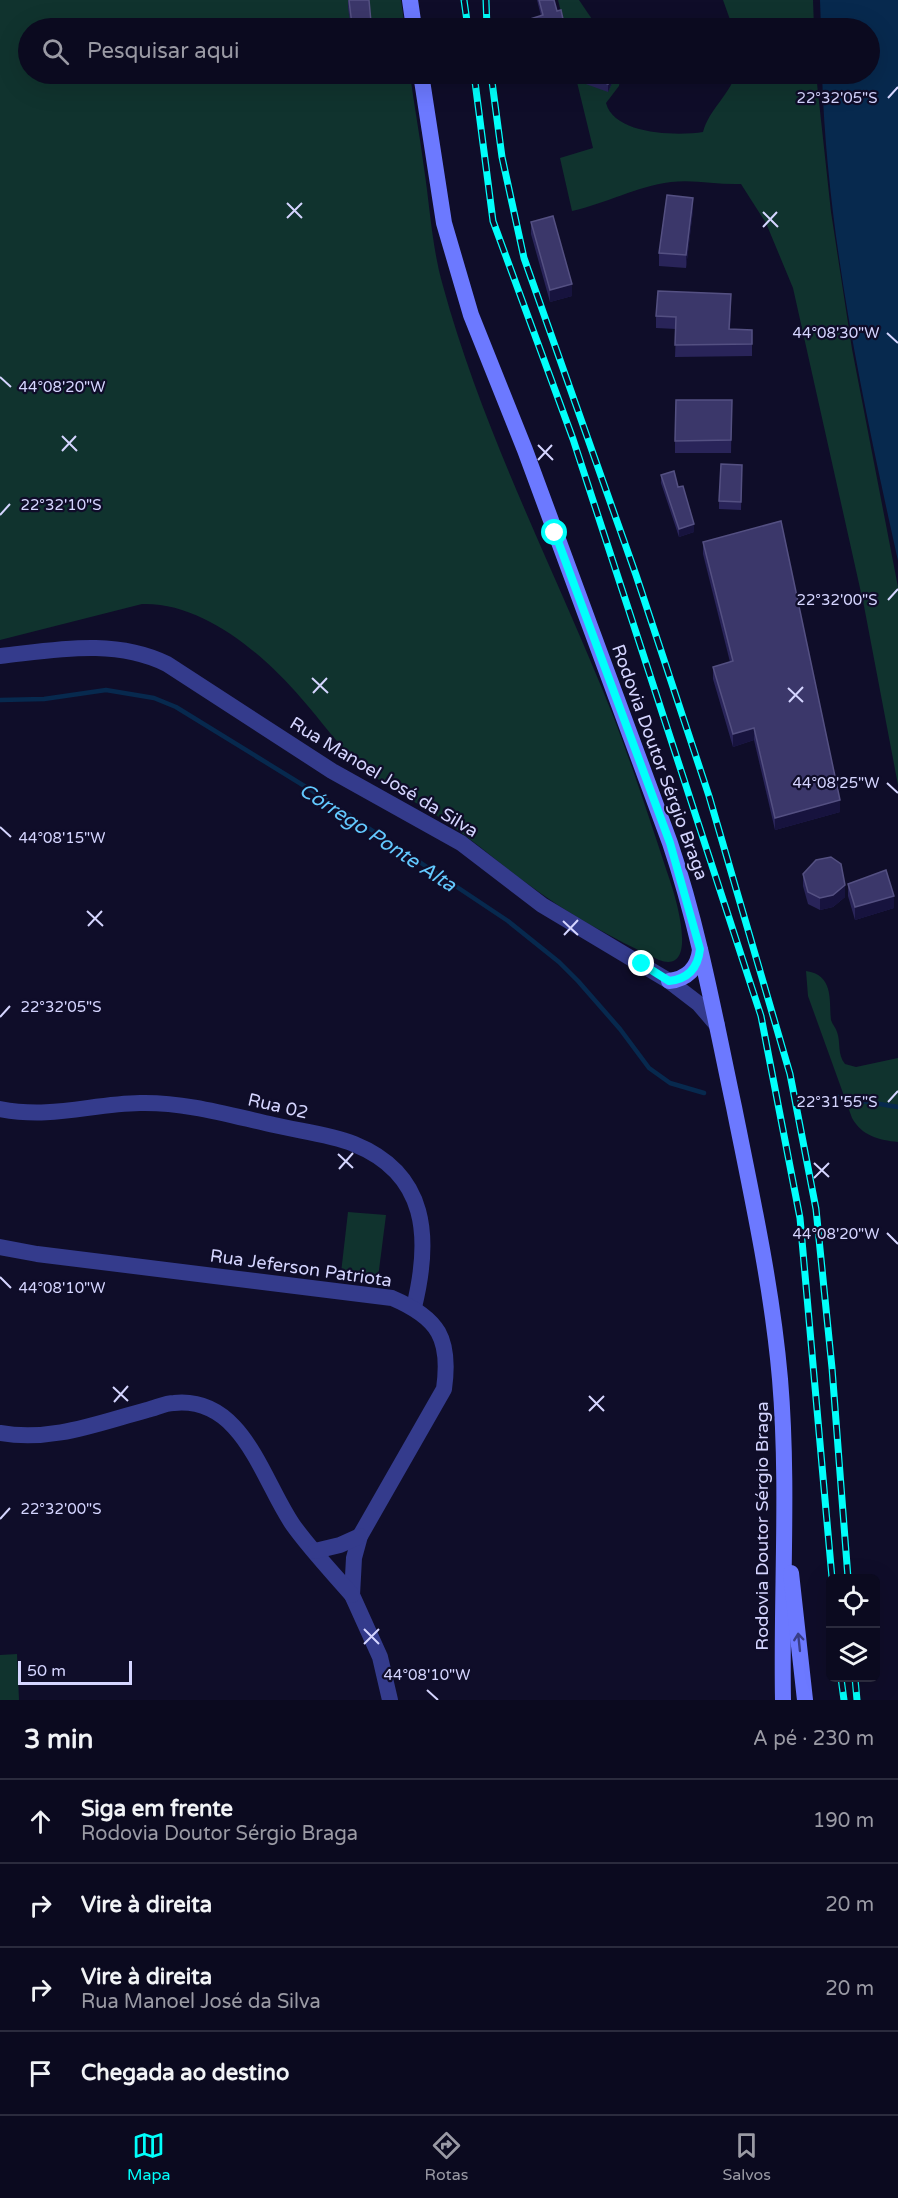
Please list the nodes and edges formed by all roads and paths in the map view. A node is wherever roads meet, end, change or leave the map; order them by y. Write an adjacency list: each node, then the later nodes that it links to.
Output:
1 (410, 0): 2 (main road)
2 (413, 18)
3 (423, 84): 5 (main road, Rodovia Doutor Sérgio Braga)
4 (0, 656): 6 (street, Rua Manoel José da Silva)
5 (700, 949): 6 (main road); 7 (main road, Rodovia Doutor Sérgio Braga)
6 (669, 981): 7 (street, Rua Manoel José da Silva)
7 (717, 1025): 12 (main road, Rodovia Doutor Sérgio Braga)
8 (0, 1109): 10 (street, Rua 02)
9 (0, 1247): 10 (street, Rua Jeferson Patriota)
10 (414, 1307): 13 (street, Rua Jeferson Patriota)
11 (0, 1433): 14 (street)
12 (784, 1520): 17 (main road, Rodovia Doutor Sérgio Braga); 18 (main road, one-way to 12)
13 (360, 1536): 14 (street); 15 (street, Rua Jeferson Patriota)
14 (315, 1551): 15 (street)
15 (352, 1595): 16 (street, Rua Jeferson Patriota)
16 (390, 1700)
17 (783, 1700)
18 (805, 1700)

